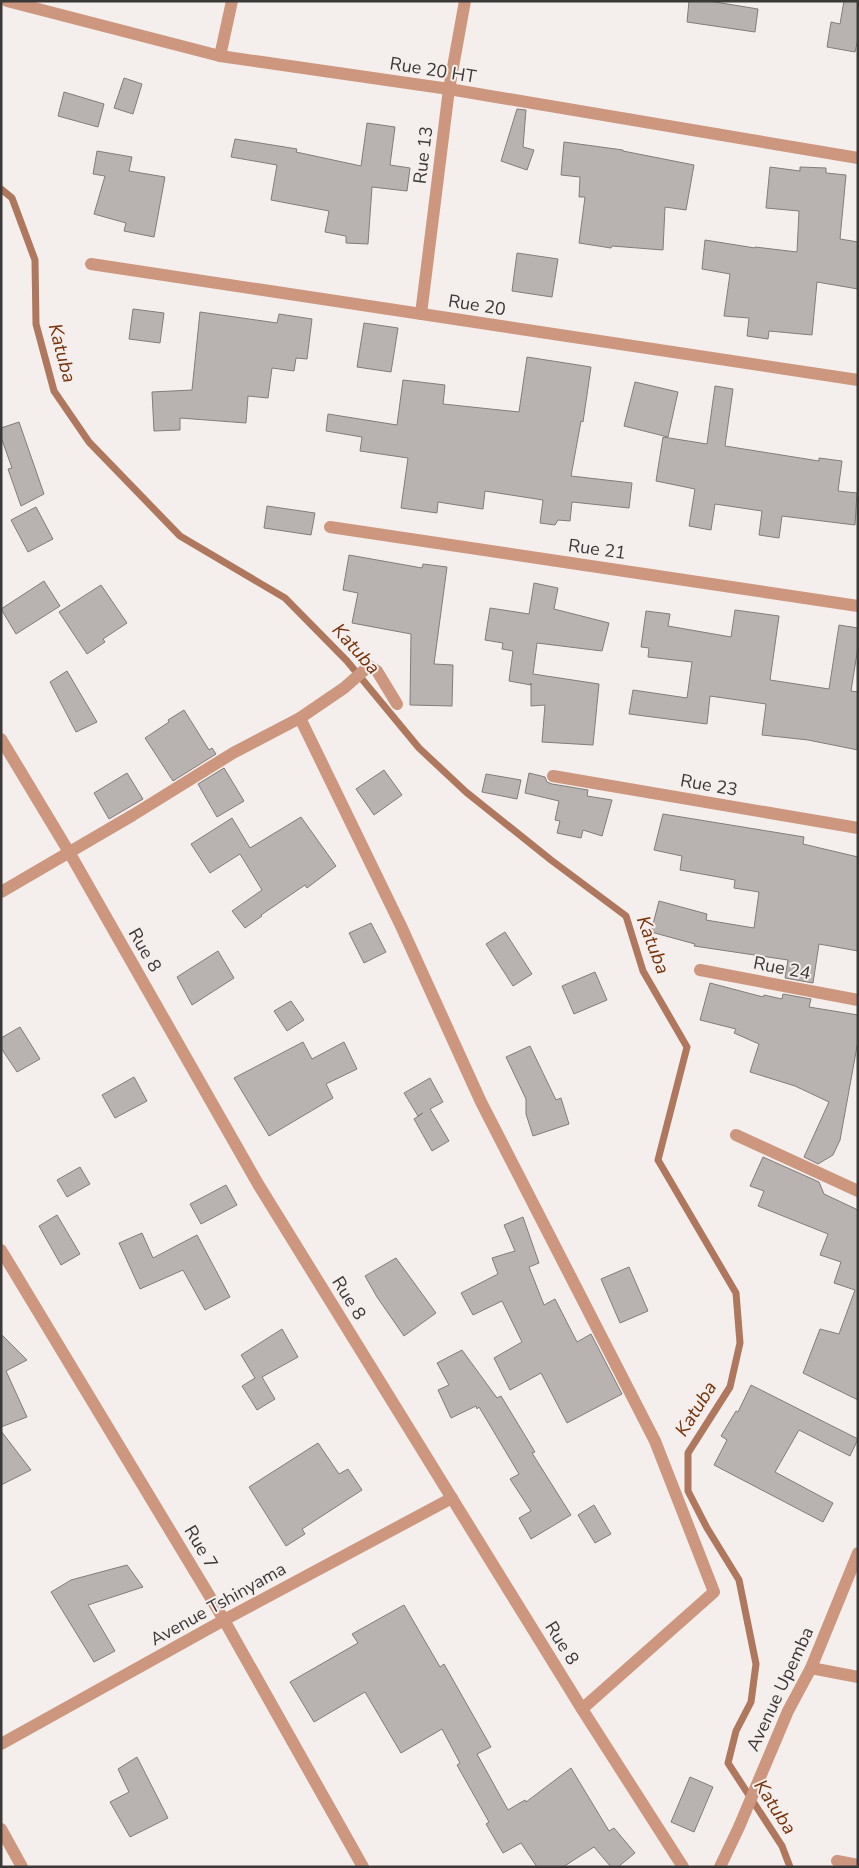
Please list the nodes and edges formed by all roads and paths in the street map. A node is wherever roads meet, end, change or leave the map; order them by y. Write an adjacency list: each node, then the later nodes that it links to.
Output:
1 (7, 1): 4 (street, Rue 20 HT)
2 (232, 1): 4 (street)
3 (465, 1): 5 (street, Rue 13)
4 (220, 56): 5 (street, Rue 20 HT)
5 (449, 89): 6 (street, Rue 20 HT); 8 (street, Rue 13)
6 (858, 158)
7 (90, 264): 8 (street, Rue 20)
8 (421, 314): 9 (street, Rue 20)
9 (858, 380)
10 (330, 527): 11 (street, Rue 21)
11 (858, 606)
12 (397, 704): 13 (street)
13 (300, 718): 17 (street); 29 (street)
14 (1, 739): 17 (street, Rue 8)
15 (553, 776): 16 (street, Rue 23)
16 (858, 828)
17 (69, 852): 18 (street); 24 (street, Rue 8)
18 (1, 892)
19 (700, 970): 20 (street, Rue 24)
20 (858, 1000)
21 (736, 1135): 22 (street)
22 (858, 1190)
23 (1, 1250): 26 (street, Rue 7)
24 (452, 1498): 26 (street, Avenue Tshinyama); 29 (street, Rue 8)
25 (858, 1553): 27 (street, Avenue Upemba)
26 (224, 1620): 30 (street, Avenue Tshinyama); 35 (street, Rue 7)
27 (811, 1668): 28 (street); 37 (street, Avenue Upemba)
28 (858, 1677)
29 (582, 1710): 36 (street, Rue 8)
30 (1, 1744)
31 (1, 1829): 34 (street)
32 (837, 1861): 33 (street)
33 (858, 1865)
34 (22, 1867)
35 (363, 1867)
36 (683, 1867)
37 (720, 1867)

